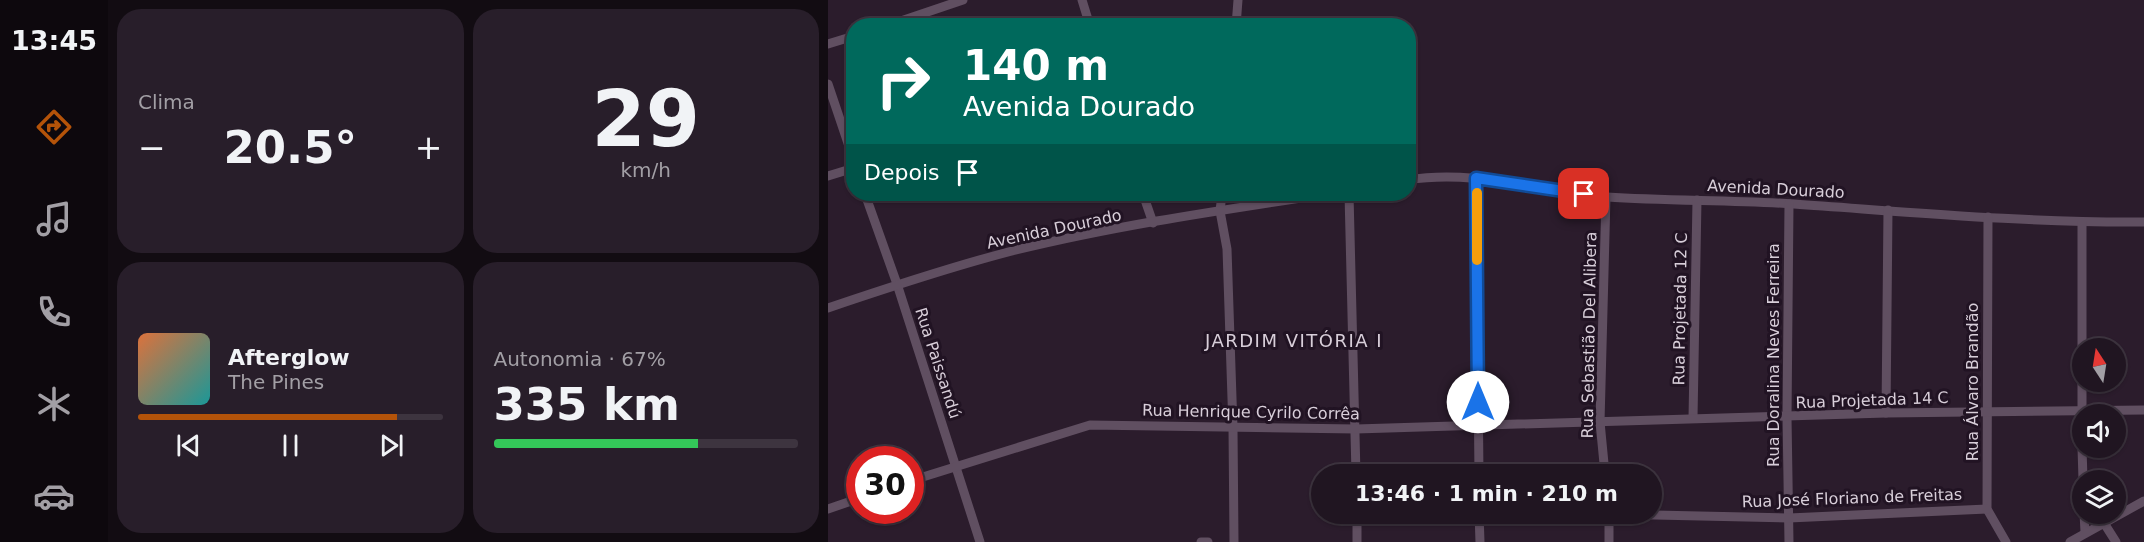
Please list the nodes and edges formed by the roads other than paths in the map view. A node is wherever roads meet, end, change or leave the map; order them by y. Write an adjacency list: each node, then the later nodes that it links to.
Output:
1 (963, 0): 4 (street)
2 (1082, 0): 5 (street)
3 (1238, 0): 6 (street)
4 (910, 18)
5 (1088, 18)
6 (1237, 18)
7 (846, 38): 8 (street)
8 (828, 44)
9 (828, 84): 10 (street)
10 (846, 137)
11 (846, 170): 12 (street)
12 (828, 176)
13 (1476, 178): 14 (street, Avenida Dourado); 15 (street, Avenida Dourado); 40 (street)
14 (1416, 179)
15 (1606, 197): 16 (street, Avenida Dourado); 39 (street, Rua Sebastião Del Alibera)
16 (1696, 200): 22 (street, Avenida Dourado); 38 (street, Rua Projetada 12 C)
17 (867, 201): 29 (street, Rua Paissandú)
18 (1145, 201): 27 (street)
19 (1221, 201): 24 (street)
20 (1283, 201): 24 (street, Avenida Dourado)
21 (1348, 201): 42 (street)
22 (1789, 204): 23 (street, Avenida Dourado); 37 (street, Rua Doralina Neves Ferreira)
23 (1888, 210): 25 (street, Avenida Dourado); 36 (street)
24 (1220, 211): 27 (street, Avenida Dourado); 41 (street)
25 (1988, 217): 28 (street, Avenida Dourado); 35 (street, Rua Álvaro Brandão)
26 (2144, 222): 28 (street, Avenida Dourado)
27 (1153, 223): 29 (street, Avenida Dourado)
28 (2082, 223): 31 (street)
29 (897, 284): 30 (street, Avenida Dourado); 46 (street, Rua Paissandú)
30 (828, 308)
31 (2081, 404)
32 (2072, 409): 35 (street, Rua Projetada 14 C)
33 (2126, 410): 34 (street, Rua Projetada 14 C)
34 (2144, 410)
35 (1986, 412): 36 (street, Rua Projetada 14 C); 51 (street, Rua Álvaro Brandão)
36 (1886, 413): 37 (street, Rua Projetada 14 C)
37 (1787, 417): 38 (street, Rua Projetada 14 C); 54 (street, Rua Doralina Neves Ferreira)
38 (1694, 418): 39 (street, Rua Projetada 14 C)
39 (1600, 422): 40 (street, Rua Henrique Cyrilo Corrêa); 45 (street, Rua Sebastião Del Alibera)
40 (1478, 424): 42 (street, Rua Henrique Cyrilo Corrêa); 44 (street)
41 (1233, 428): 42 (street, Rua Henrique Cyrilo Corrêa); 46 (street, Rua Henrique Cyrilo Corrêa); 65 (street)
42 (1356, 429): 43 (street)
43 (1356, 464)
44 (1479, 464)
45 (1604, 464)
46 (956, 466): 47 (street, Rua Henrique Cyrilo Corrêa); 62 (street, Rua Paissandú)
47 (924, 476)
48 (2144, 501): 52 (street)
49 (846, 503): 50 (street)
50 (828, 509)
51 (1987, 509): 54 (street, Rua José Floriano de Freitas); 70 (street, Rua Álvaro Brandão)
52 (2126, 511)
53 (1662, 514): 54 (street, Rua José Floriano de Freitas)
54 (1789, 518): 69 (street, Rua Doralina Neves Ferreira)
55 (1357, 524): 66 (street)
56 (1479, 524): 67 (street)
57 (1609, 524): 68 (street)
58 (2085, 524): 61 (street)
59 (2102, 524): 61 (street)
60 (2105, 524): 72 (street)
61 (2085, 532): 71 (street)
62 (980, 542)
63 (1201, 542): 64 (street)
64 (1208, 542)
65 (1234, 542)
66 (1357, 542)
67 (1480, 542)
68 (1609, 542)
69 (1789, 542)
70 (2006, 542)
71 (2070, 542)
72 (2116, 542)

